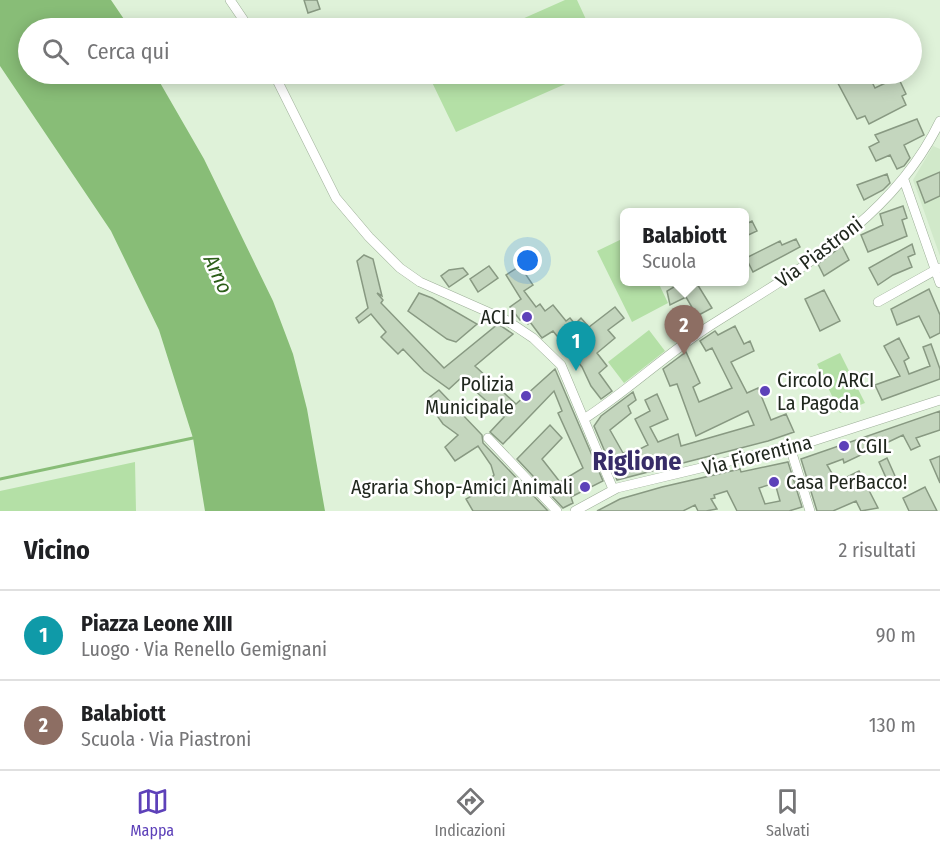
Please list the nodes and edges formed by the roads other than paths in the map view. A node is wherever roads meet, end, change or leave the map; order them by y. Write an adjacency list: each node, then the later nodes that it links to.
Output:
1 (230, 0): 2 (street)
2 (242, 18)
3 (279, 84): 10 (street)
4 (940, 121): 5 (street, Via Piastroni)
5 (904, 180): 6 (street); 10 (street, Via Piastroni)
6 (938, 269): 7 (street); 8 (street)
7 (940, 283)
8 (878, 302)
9 (940, 400): 12 (street, Via Fiorentina)
10 (584, 419): 13 (street)
11 (488, 438): 14 (street)
12 (790, 447): 13 (street, Via Fiorentina); 16 (street)
13 (613, 489): 15 (street, Via Fiorentina)
14 (557, 511)
15 (575, 511)
16 (810, 511)

